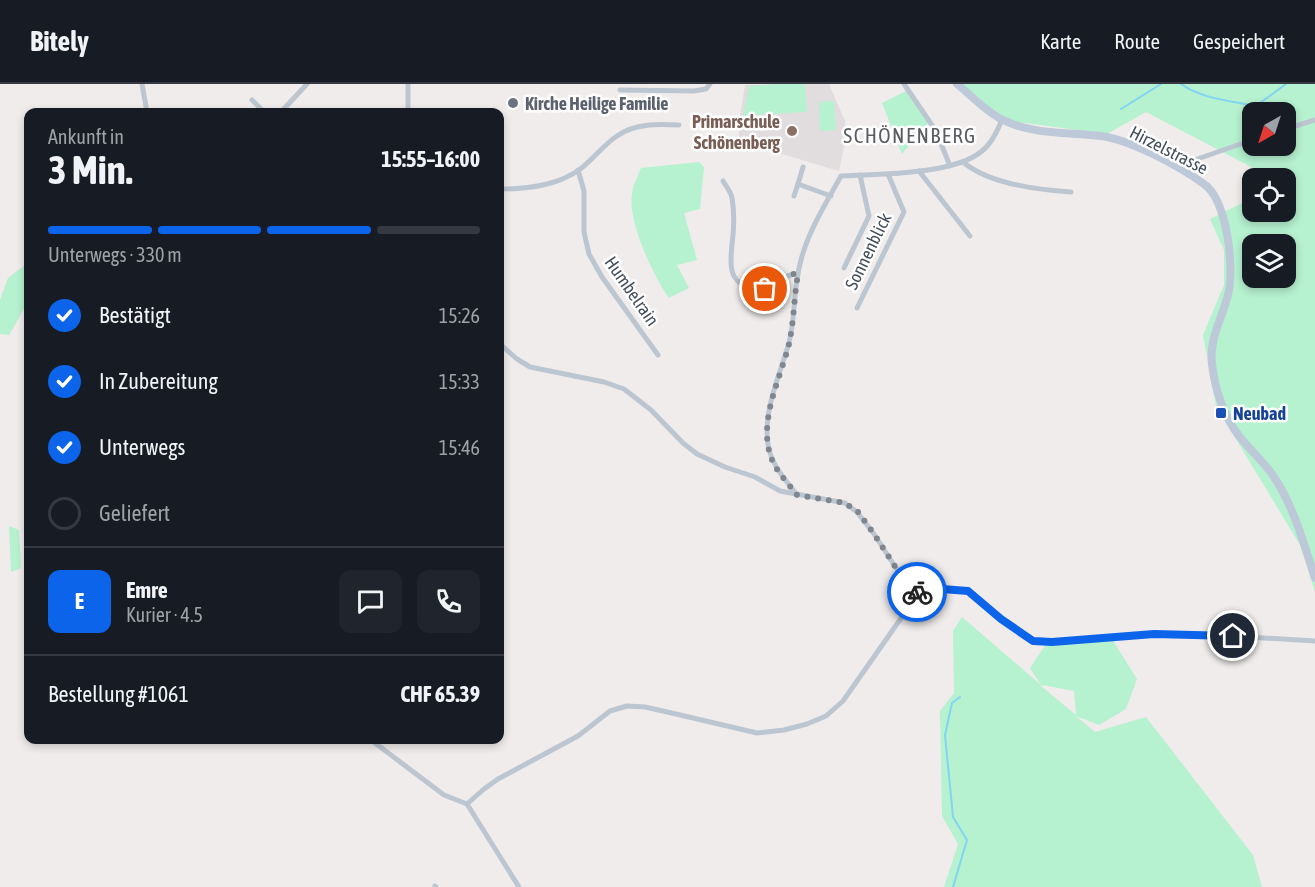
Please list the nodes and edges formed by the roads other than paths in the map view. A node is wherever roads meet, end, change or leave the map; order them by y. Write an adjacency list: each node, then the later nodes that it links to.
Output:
1 (142, 84): 9 (street)
2 (307, 84): 11 (street)
3 (408, 84): 12 (street)
4 (710, 84): 7 (street)
5 (904, 84): 19 (street)
6 (957, 84): 13 (street, Hirzelstrasse)
7 (620, 90)
8 (252, 100): 10 (street)
9 (146, 108)
10 (260, 108)
11 (285, 108)
12 (408, 108)
13 (1002, 120): 18 (street); 21 (street, Hirzelstrasse)
14 (1315, 120): 16 (street)
15 (679, 125): 22 (street)
16 (1296, 126)
17 (1242, 143): 21 (street)
18 (963, 162): 19 (street); 29 (street)
19 (950, 166): 23 (street)
20 (803, 167): 27 (street)
21 (1179, 169): 39 (street, Hirzelstrasse)
22 (578, 170): 28 (street); 37 (street, Humbelrain)
23 (919, 171): 24 (street); 32 (street)
24 (888, 174): 25 (street); 35 (street, Sonnenblick)
25 (860, 175): 31 (street); 33 (street)
26 (723, 181): 34 (street)
27 (798, 184): 30 (street); 31 (street)
28 (504, 189)
29 (1071, 192)
30 (794, 196)
31 (831, 196): 34 (street)
32 (970, 236)
33 (844, 268)
34 (798, 274): 38 (street)
35 (857, 308)
36 (504, 348): 38 (street)
37 (658, 355)
38 (797, 495): 40 (street)
39 (1315, 578)
40 (918, 594): 41 (street); 43 (street)
41 (1315, 641)
42 (376, 744): 43 (street)
43 (467, 804): 44 (street)
44 (519, 887)

